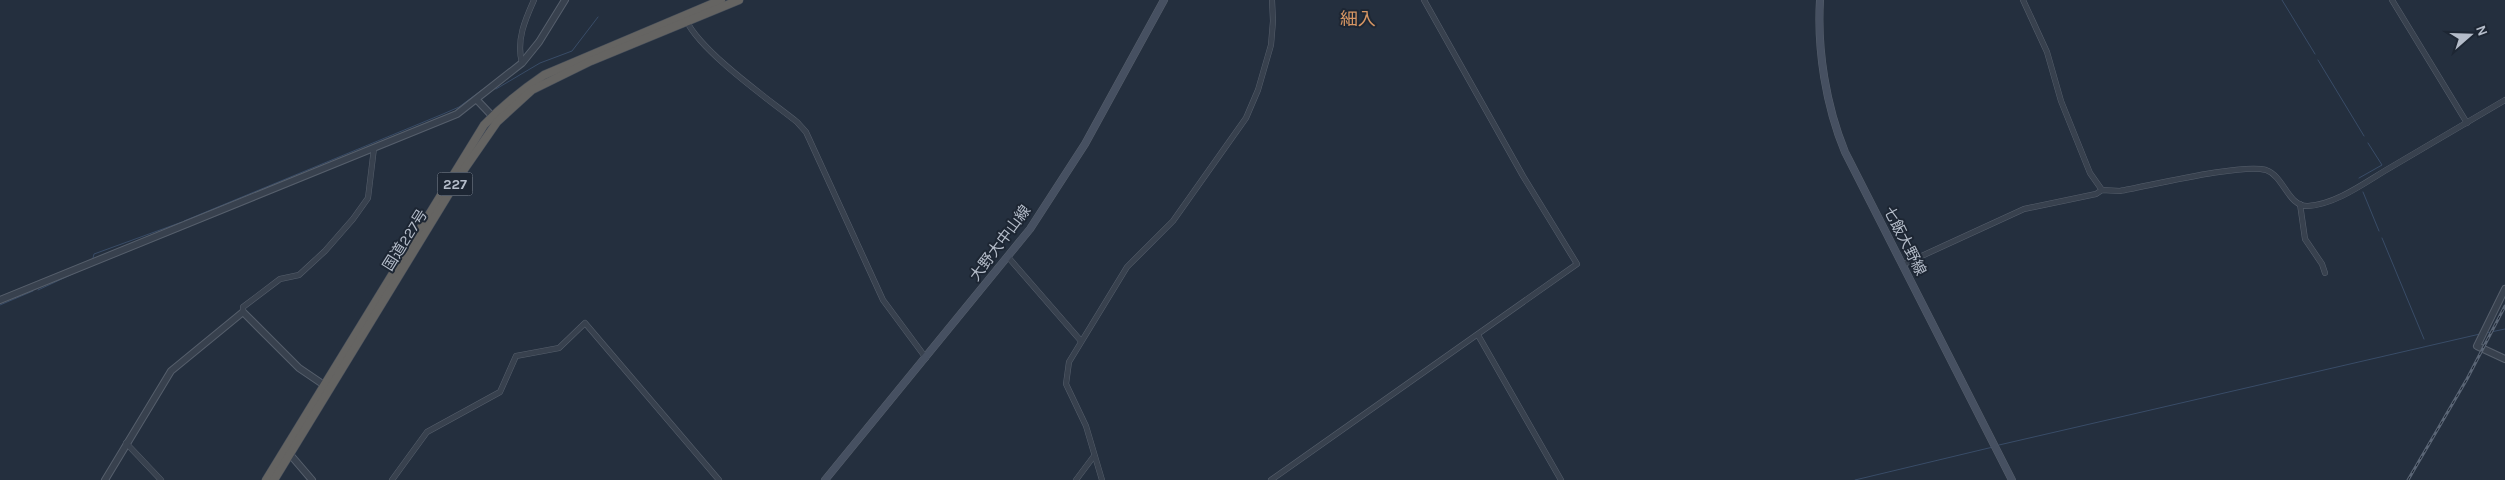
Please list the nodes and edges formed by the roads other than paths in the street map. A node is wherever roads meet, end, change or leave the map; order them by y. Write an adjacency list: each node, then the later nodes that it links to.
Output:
1 (534, 0): 12 (street)
2 (564, 0): 12 (street)
3 (721, 0): 11 (highway, 国道227号 / 227)
4 (739, 0): 11 (highway, 国道227号 / 227)
5 (1164, 0): 20 (main road, 大野大中山線)
6 (1272, 0): 27 (street)
7 (1424, 0): 26 (street)
8 (1820, 0): 21 (main road, 七飯大野線)
9 (2023, 0): 18 (street)
10 (2392, 0): 16 (street)
11 (685, 18): 15 (highway, 国道227号 / 227); 28 (street)
12 (522, 63): 13 (street)
13 (477, 100): 15 (street); 17 (street)
14 (2505, 100): 16 (street)
15 (495, 119): 30 (highway, 国道227号 / 227)
16 (2467, 123): 19 (street)
17 (374, 148): 24 (street); 25 (street)
18 (2102, 190): 19 (street); 21 (street)
19 (2300, 204): 22 (street)
20 (1008, 256): 27 (street); 28 (main road, 大野大中山線)
21 (1902, 265): 46 (main road, 七飯大野線)
22 (2325, 273)
23 (2505, 289): 29 (street)
24 (0, 300)
25 (243, 312): 30 (street); 31 (street)
26 (1478, 335): 44 (street); 45 (street)
27 (1081, 341): 33 (street)
28 (926, 358): 41 (main road, 大野大中山線)
29 (2505, 359)
30 (327, 387): 32 (highway, 国道227号 / 227)
31 (126, 442): 34 (street); 35 (street)
32 (288, 452): 36 (highway, 国道227号 / 227); 37 (highway, 国道227号 / 227); 38 (street)
33 (1094, 456): 42 (street); 43 (street)
34 (105, 480)
35 (161, 480)
36 (266, 480)
37 (274, 480)
38 (312, 480)
39 (392, 480): 40 (street)
40 (720, 480)
41 (825, 480)
42 (1076, 480)
43 (1102, 480)
44 (1271, 480)
45 (1561, 480)
46 (2012, 480)

